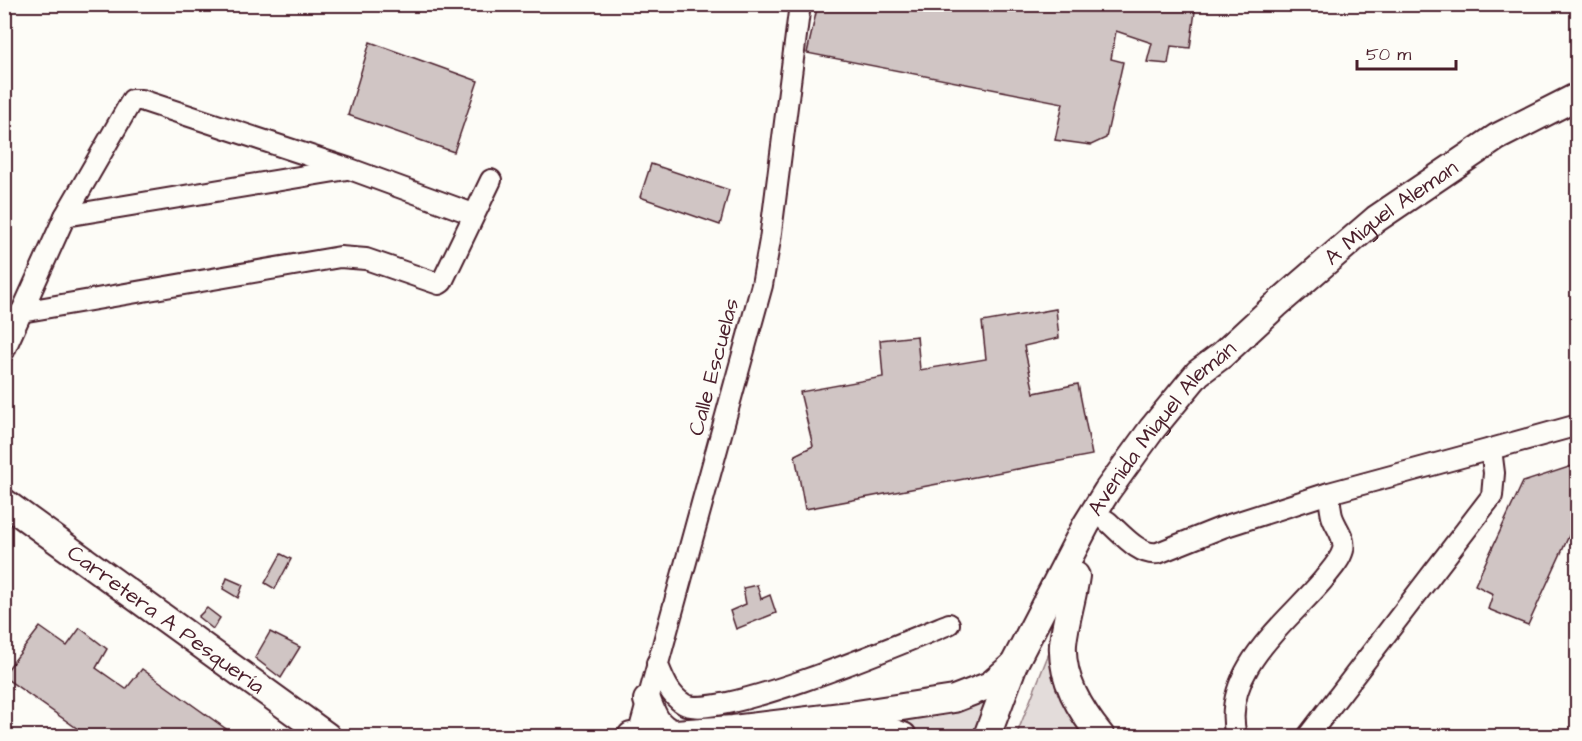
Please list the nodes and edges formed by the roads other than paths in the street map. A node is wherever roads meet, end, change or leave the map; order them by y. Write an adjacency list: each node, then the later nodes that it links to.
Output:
1 (800, 4): 18 (street, Calle Escuelas)
2 (1578, 96): 9 (main road, A Miguel Aleman)
3 (350, 169): 5 (street); 6 (street); 6 (street)
4 (490, 180): 5 (street)
5 (473, 214): 7 (street)
6 (65, 216): 7 (street)
7 (21, 312): 8 (street)
8 (4, 351)
9 (1222, 355): 11 (main road, Avenida Miguel Alemán)
10 (1578, 425): 12 (street)
11 (1157, 434): 15 (main road, Avenida Miguel Alemán); 19 (main road, Avenida Miguel Alemán)
12 (1491, 450): 13 (street); 30 (street)
13 (1329, 493): 15 (street); 29 (street)
14 (4, 502): 22 (main road, Carretera A Pesquería)
15 (1107, 521): 16 (main road, Avenida Miguel Alemán)
16 (1076, 576): 27 (main road, Avenida Miguel Alemán); 28 (main road)
17 (949, 624): 18 (street)
18 (657, 663): 20 (street, Calle Escuelas)
19 (1014, 664): 21 (main road); 26 (main road, Avenida Miguel Alemán)
20 (647, 700): 21 (main road); 23 (street, Calle Escuelas)
21 (673, 733): 23 (main road)
22 (327, 736)
23 (636, 736)
24 (841, 736): 25 (main road)
25 (903, 736)
26 (987, 736)
27 (1005, 736)
28 (1101, 736)
29 (1236, 736)
30 (1308, 736)

